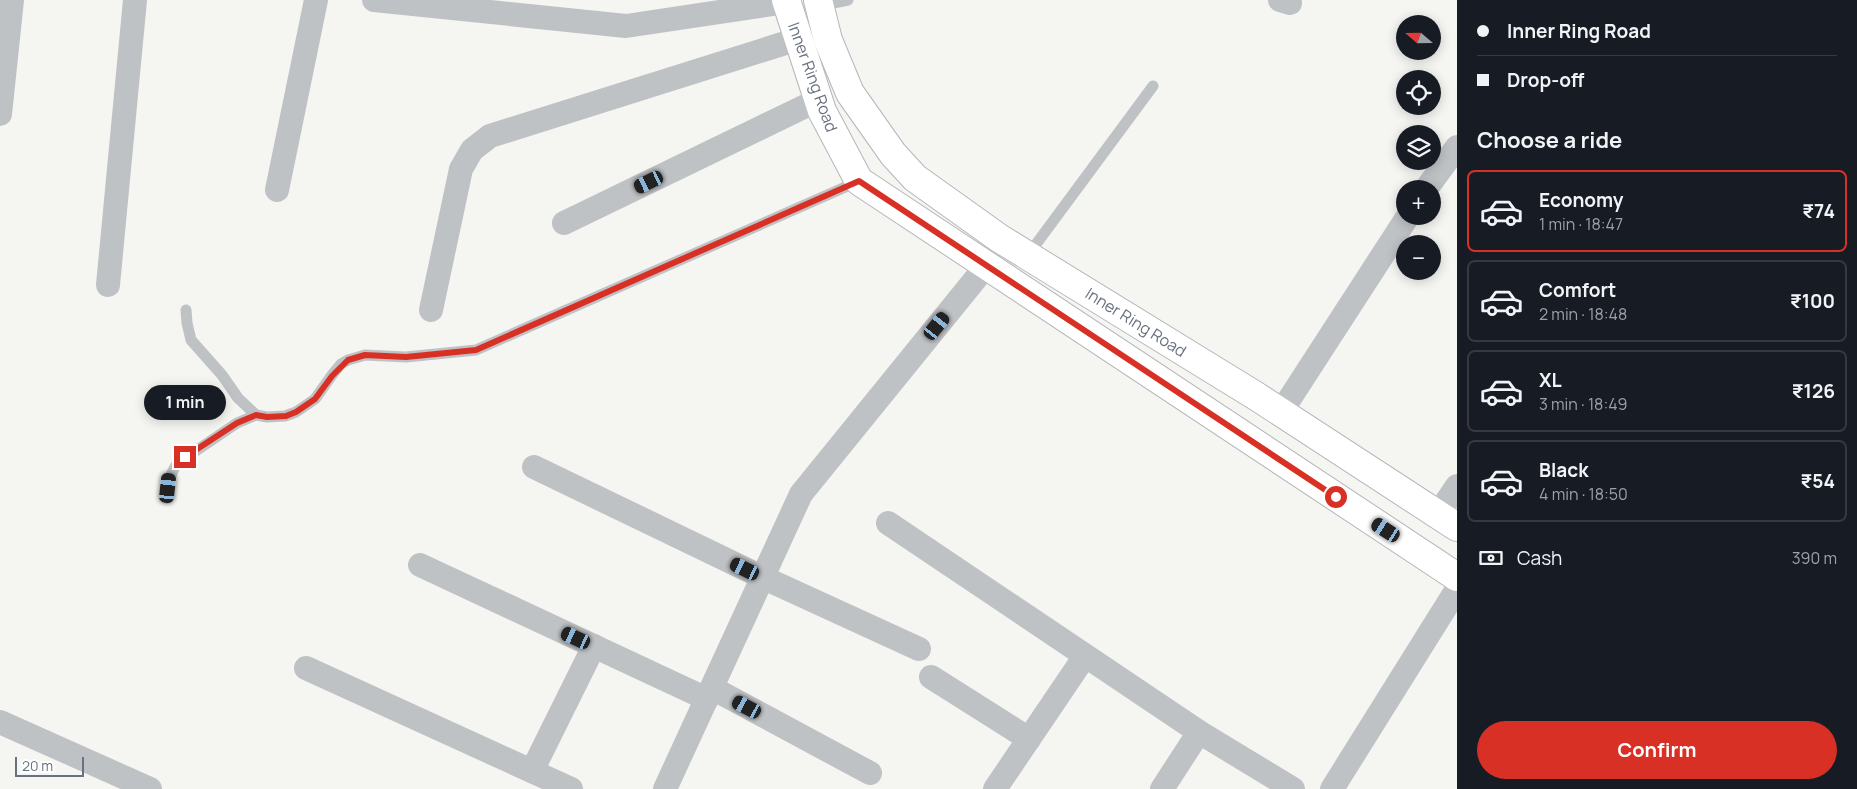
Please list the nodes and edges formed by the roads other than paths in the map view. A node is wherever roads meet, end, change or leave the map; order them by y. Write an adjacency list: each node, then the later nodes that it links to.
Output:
1 (12, 0): 11 (street)
2 (135, 0): 20 (street)
3 (316, 0): 15 (street)
4 (374, 0): 6 (street)
5 (848, 0): 7 (lane)
6 (786, 1): 8 (highway, Inner Ring Road)
7 (819, 3): 18 (highway, Inner Ring Road)
8 (798, 39): 10 (highway, Inner Ring Road); 22 (street)
9 (1153, 86): 18 (lane)
10 (818, 100): 14 (highway, Inner Ring Road); 16 (street)
11 (0, 114)
12 (1457, 147): 13 (street)
13 (1433, 180)
14 (859, 181): 19 (highway, Inner Ring Road); 24 (lane)
15 (277, 190)
16 (564, 223)
17 (1402, 225): 23 (street)
18 (1028, 255): 23 (highway, Inner Ring Road)
19 (986, 266): 31 (street); 32 (highway, Inner Ring Road)
20 (108, 285)
21 (186, 310): 24 (lane)
22 (431, 310)
23 (1281, 412): 28 (highway, Inner Ring Road)
24 (256, 415): 27 (lane)
25 (534, 467): 31 (street)
26 (1457, 486): 28 (street)
27 (167, 498)
28 (1448, 520)
29 (888, 522): 36 (street)
30 (420, 565): 34 (street)
31 (762, 577): 35 (street); 39 (street)
32 (1457, 578)
33 (1457, 589): 51 (street)
34 (594, 646): 39 (street); 43 (street)
35 (918, 649)
36 (1085, 656): 41 (street); 42 (street)
37 (306, 668): 43 (street)
38 (931, 677): 42 (street)
39 (709, 694): 44 (street); 47 (street)
40 (0, 722): 45 (street)
41 (1199, 732): 49 (street); 50 (street)
42 (1029, 739): 48 (street)
43 (532, 771): 46 (street)
44 (870, 773)
45 (150, 789)
46 (571, 789)
47 (665, 789)
48 (995, 789)
49 (1162, 789)
50 (1293, 789)
51 (1332, 789)

